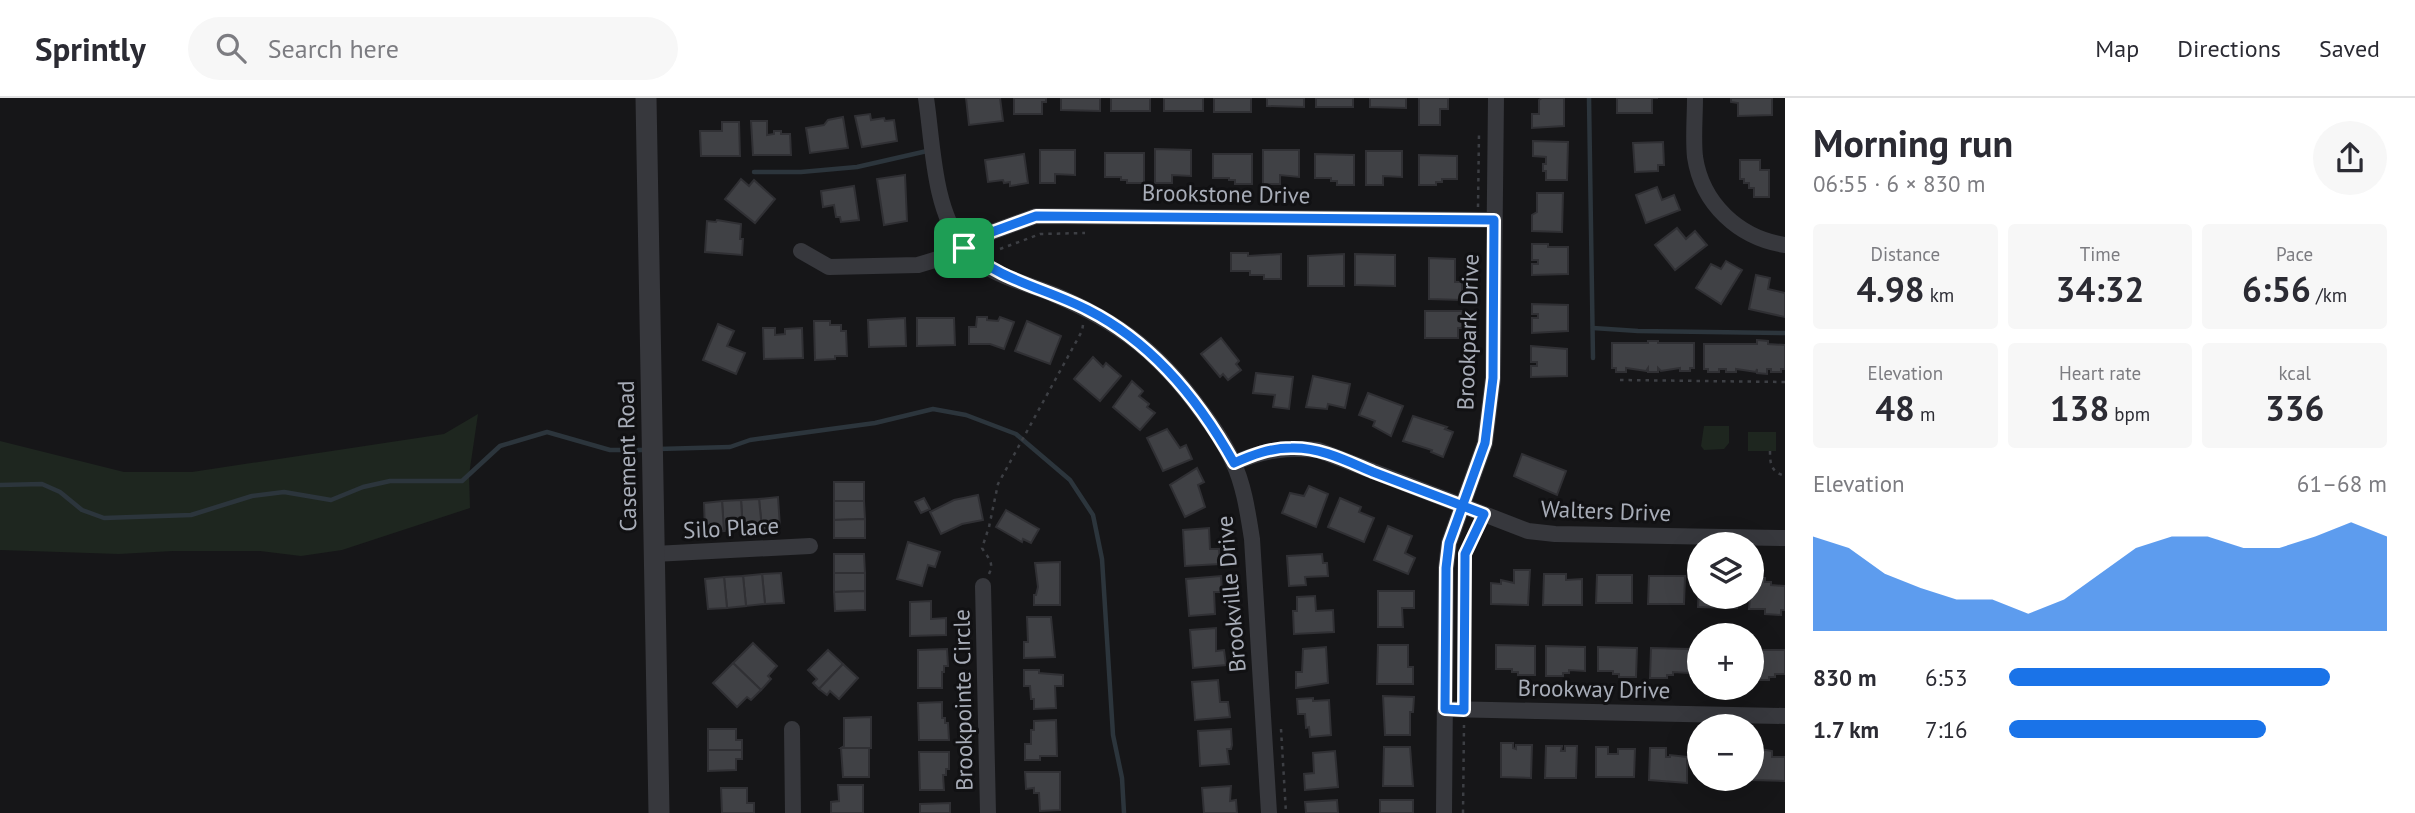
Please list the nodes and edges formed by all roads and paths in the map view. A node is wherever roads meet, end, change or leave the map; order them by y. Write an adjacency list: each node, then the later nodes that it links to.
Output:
1 (646, 98): 21 (street, Casement Road)
2 (926, 98): 8 (street, Brookville Drive)
3 (1496, 98): 5 (street, Brookpark Drive)
4 (1695, 98): 7 (street)
5 (1494, 220): 8 (street, Brookstone Drive); 17 (street, Brookpark Drive)
6 (1088, 233): 9 (path)
7 (1785, 245)
8 (964, 248): 10 (street, Brookstone Drive); 11 (street, Brookville Drive)
9 (1000, 249)
10 (801, 251)
11 (1089, 310): 15 (street, Brookville Drive); 22 (path)
12 (1620, 380): 13 (path)
13 (1785, 382)
14 (1770, 451): 16 (path)
15 (1234, 463): 17 (street, Walters Drive); 30 (street, Brookville Drive)
16 (1785, 476)
17 (1463, 506): 18 (street, Walters Drive); 23 (street, Brookpark Drive)
18 (1484, 514): 19 (street, Walters Drive); 24 (path)
19 (1785, 538)
20 (810, 547): 21 (street, Silo Place)
21 (654, 554): 27 (street, Casement Road)
22 (984, 586): 29 (street, Brookpointe Circle)
23 (1445, 709): 24 (street, Brookway Drive); 31 (street, Brookpark Drive)
24 (1464, 710): 25 (street, Brookway Drive); 32 (path)
25 (1785, 716)
26 (792, 729): 28 (street)
27 (659, 813)
28 (793, 813)
29 (988, 813)
30 (1269, 813)
31 (1444, 813)
32 (1463, 813)

